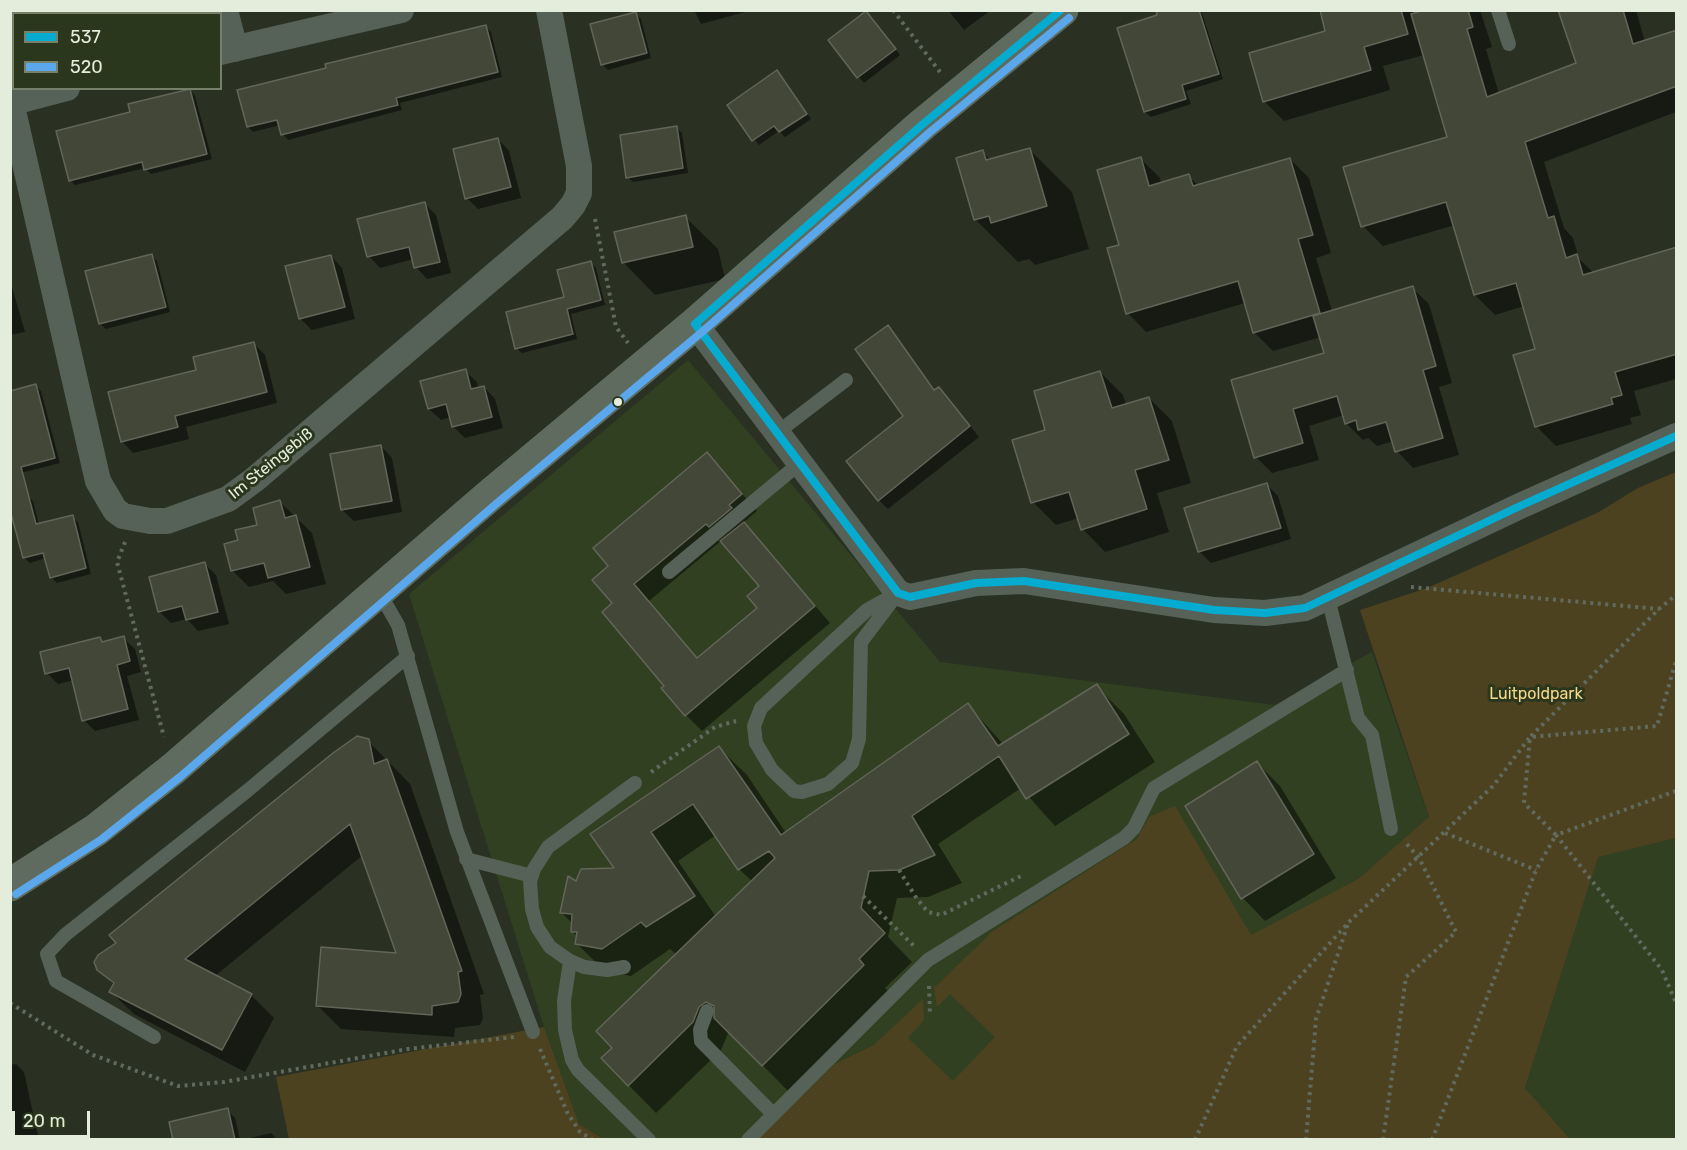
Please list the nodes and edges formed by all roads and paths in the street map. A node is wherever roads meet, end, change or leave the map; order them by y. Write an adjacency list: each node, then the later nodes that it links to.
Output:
1 (225, 10): 8 (street)
2 (401, 10): 8 (street)
3 (549, 10): 12 (street)
4 (893, 10): 10 (path)
5 (1062, 10): 10 (street)
6 (1498, 10): 7 (lane)
7 (1509, 44)
8 (228, 51)
9 (58, 90): 11 (street)
10 (959, 96): 13 (street)
11 (11, 101): 19 (street)
12 (579, 194): 14 (path); 19 (street, Im Steingebiß)
13 (694, 324): 14 (street); 16 (street)
14 (645, 365): 23 (street)
15 (846, 380): 16 (lane)
16 (777, 432): 18 (street)
17 (1677, 436): 25 (street)
18 (800, 463): 20 (lane); 22 (street)
19 (134, 519): 34 (path)
20 (669, 572)
21 (1410, 587): 26 (path)
22 (898, 593): 25 (street); 27 (lane); 28 (lane)
23 (375, 594): 29 (lane); 34 (street)
24 (1677, 595): 26 (path)
25 (1317, 603): 31 (lane)
26 (1659, 609): 33 (path)
27 (831, 642): 28 (lane); 32 (lane)
28 (859, 653): 32 (lane)
29 (408, 656): 41 (lane); 54 (lane)
30 (1677, 661): 33 (path)
31 (1347, 670): 37 (lane); 55 (lane)
32 (755, 721): 35 (path)
33 (1530, 737): 38 (path); 39 (path)
34 (173, 769): 46 (street)
35 (635, 783): 45 (lane)
36 (1677, 791): 39 (path)
37 (1391, 829)
38 (1445, 833): 40 (path); 43 (path)
39 (1556, 835): 43 (path); 51 (path)
40 (1419, 858): 47 (path); 61 (path)
41 (466, 859): 45 (lane); 53 (lane)
42 (899, 870): 44 (path)
43 (1536, 870): 62 (path)
44 (1027, 873)
45 (532, 876): 48 (lane)
46 (10, 885)
47 (1349, 922): 59 (path); 60 (path)
48 (570, 962): 49 (lane); 57 (lane)
49 (624, 968)
50 (10, 1003): 53 (path)
51 (1677, 1003)
52 (707, 1011): 55 (lane)
53 (533, 1032): 56 (path)
54 (154, 1037)
55 (772, 1113): 58 (lane)
56 (593, 1140)
57 (649, 1140)
58 (748, 1140)
59 (1195, 1140)
60 (1306, 1140)
61 (1383, 1140)
62 (1432, 1140)

